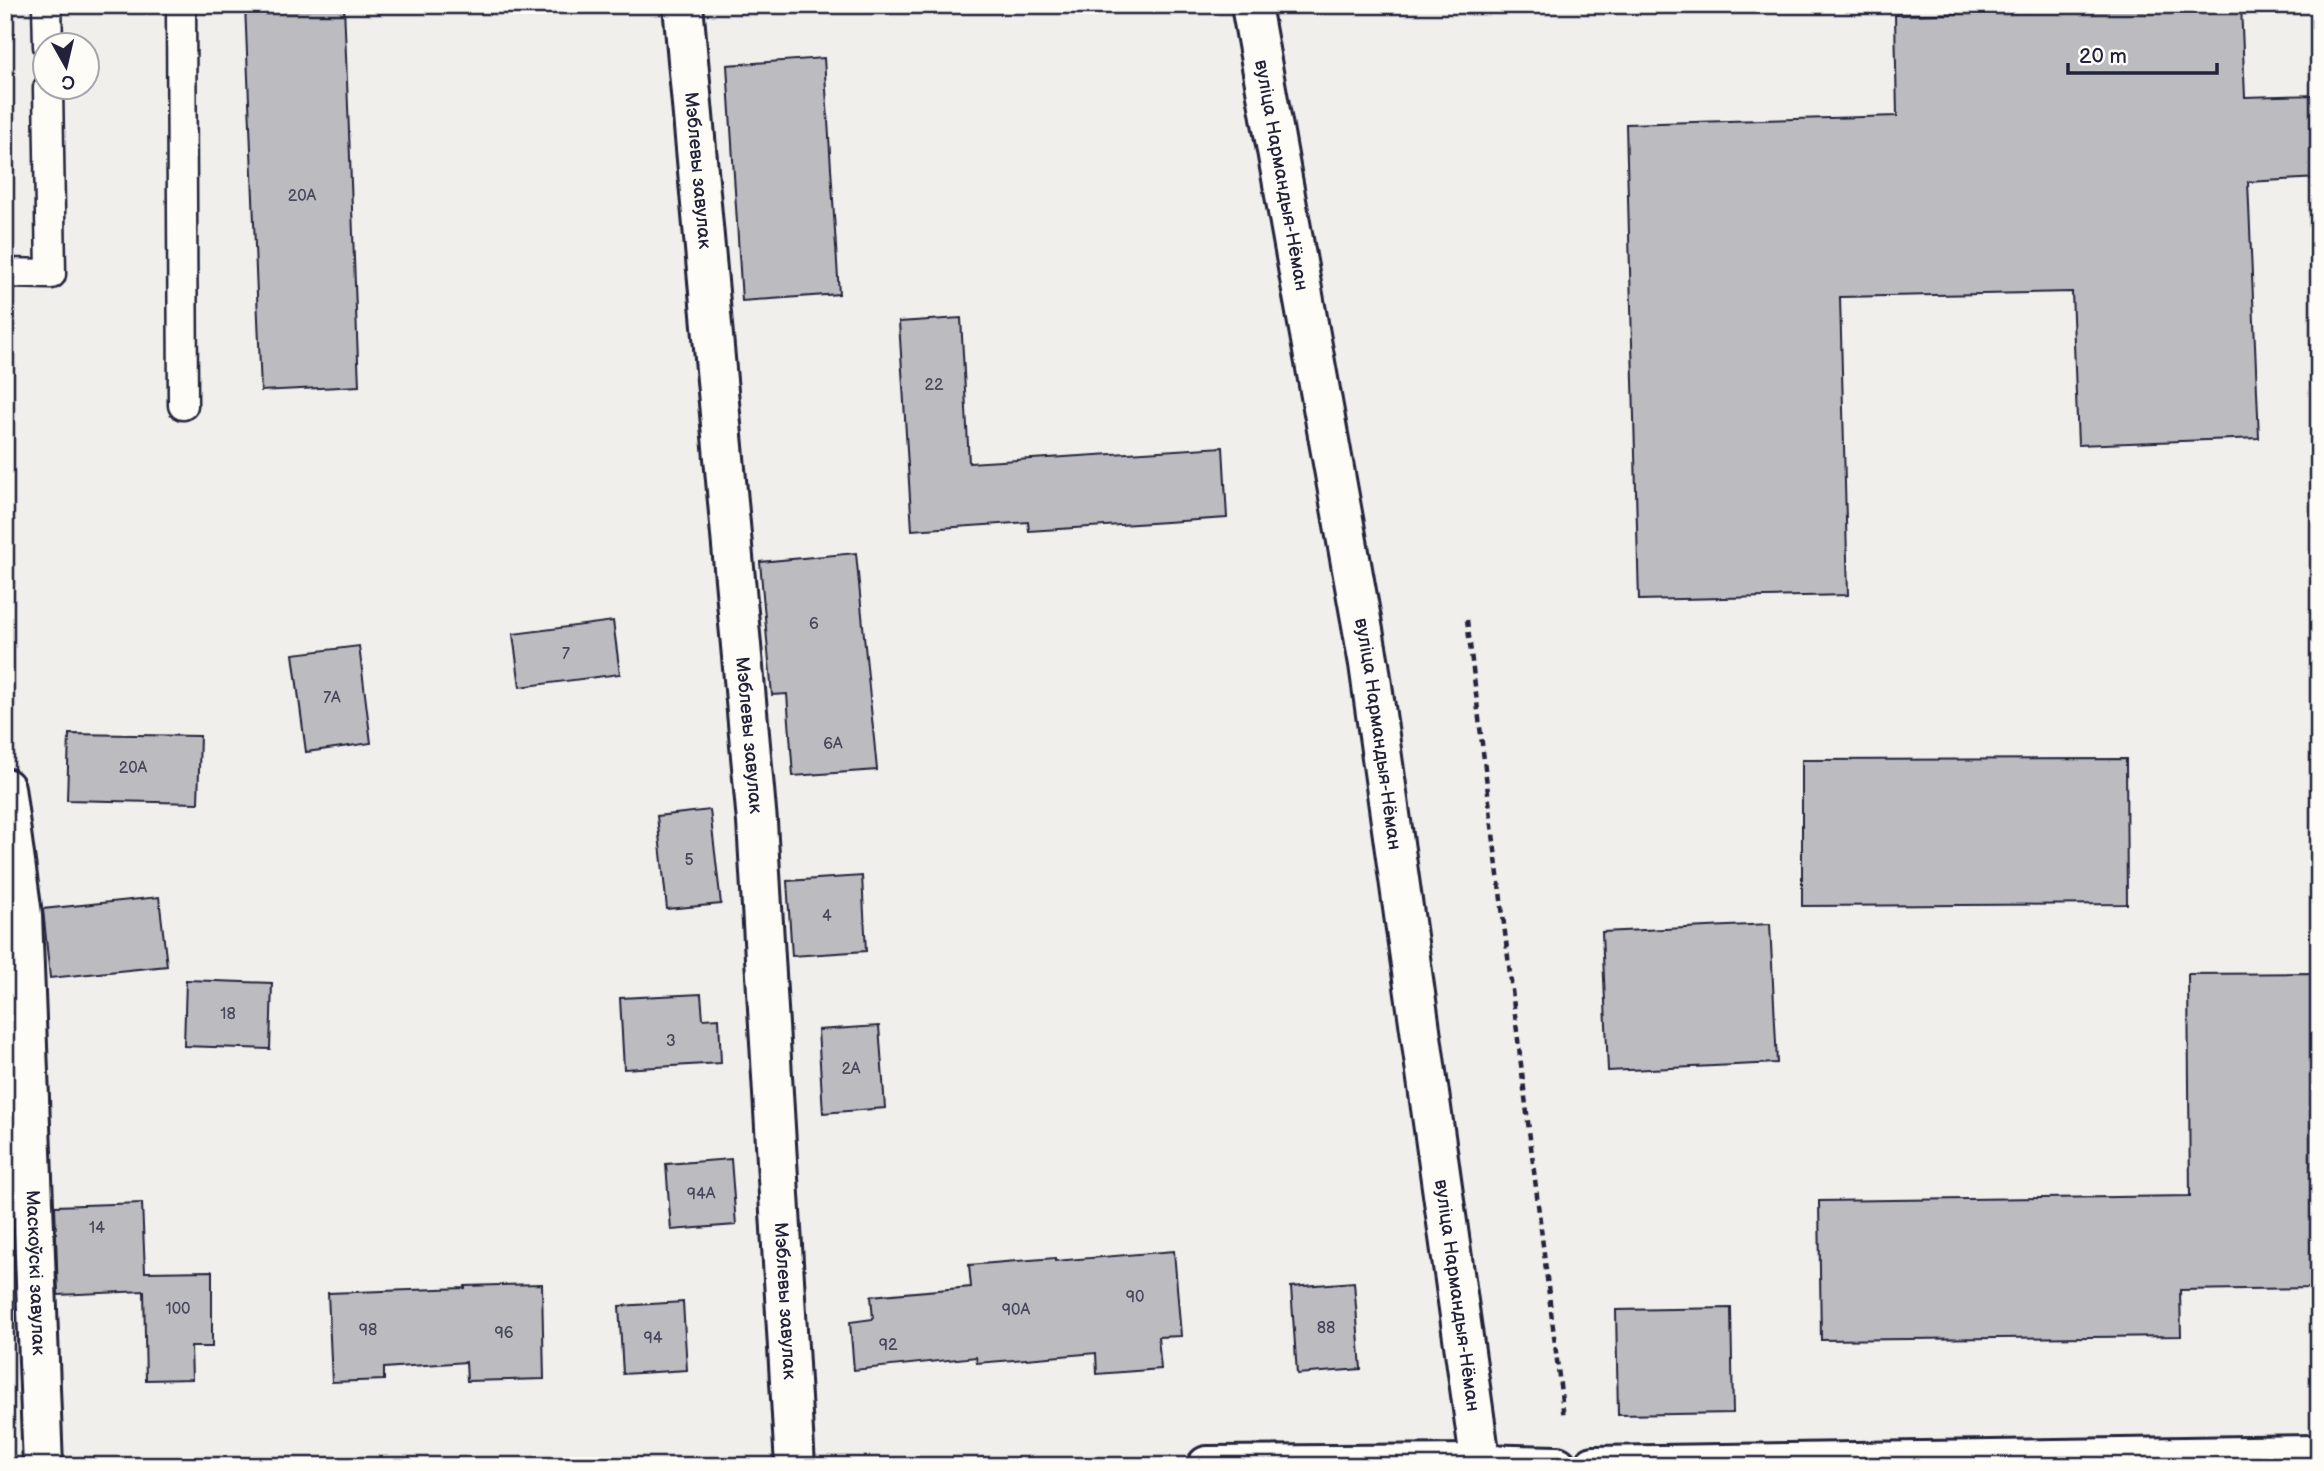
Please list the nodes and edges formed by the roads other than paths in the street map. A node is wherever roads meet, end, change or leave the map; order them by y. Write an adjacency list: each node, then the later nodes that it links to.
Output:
1 (47, 5): 5 (lane)
2 (181, 5): 8 (lane)
3 (683, 5): 14 (street, Мэблевы завулак)
4 (1251, 5): 12 (street, вуліца Нармандыя-Нёман)
5 (48, 32)
6 (48, 102): 7 (lane)
7 (5, 273)
8 (183, 405)
9 (5, 788): 10 (street, Маскоўскі завулак)
10 (13, 916): 13 (street, Маскоўскі завулак)
11 (2319, 1455): 17 (street)
12 (1480, 1465): 15 (street); 16 (street)
13 (43, 1466)
14 (795, 1466)
15 (1207, 1466)
16 (1557, 1466)
17 (1594, 1466)

